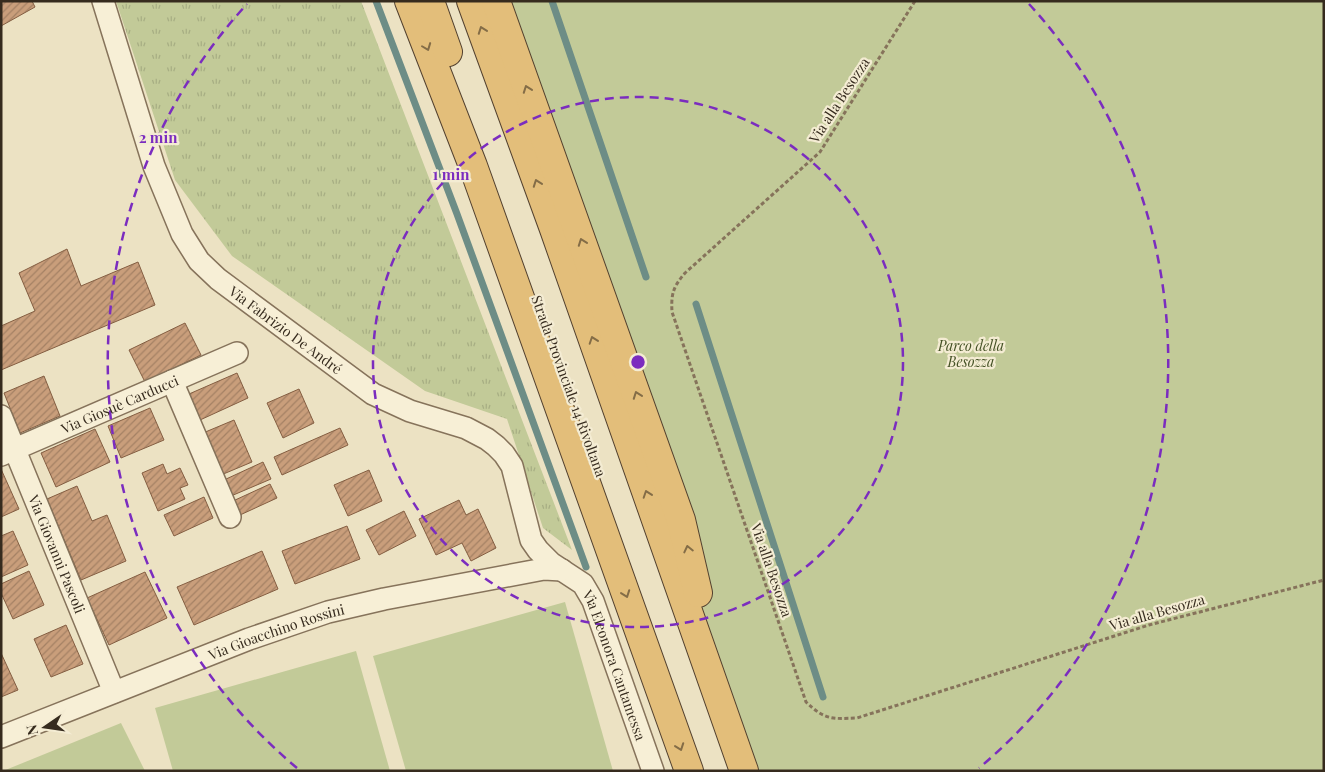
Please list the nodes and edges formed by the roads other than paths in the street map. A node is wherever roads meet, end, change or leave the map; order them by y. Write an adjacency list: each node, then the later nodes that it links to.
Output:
1 (103, 1): 11 (street, Via Fabrizio De André)
2 (409, 1): 16 (highway, one-way to 16)
3 (430, 1): 17 (highway, Strada Provinciale 14 Rivoltana)
4 (471, 1): 13 (highway, one-way to 4)
5 (496, 1): 13 (highway, one-way to 5)
6 (237, 353): 7 (street, Via Giosuè Carducci)
7 (172, 381): 9 (street, Via Giosuè Carducci); 10 (street)
8 (1, 416): 9 (street, Via Giovanni Pascoli)
9 (8, 452): 12 (street, Via Giovanni Pascoli)
10 (230, 517)
11 (562, 570): 12 (street, Via Gioacchino Rossini); 15 (street, Via Eleonora Cantamessa)
12 (114, 692): 14 (street, Via Gioacchino Rossini)
13 (725, 716): 18 (highway)
14 (1, 737)
15 (652, 771)
16 (689, 771)
17 (709, 771)
18 (744, 771)

